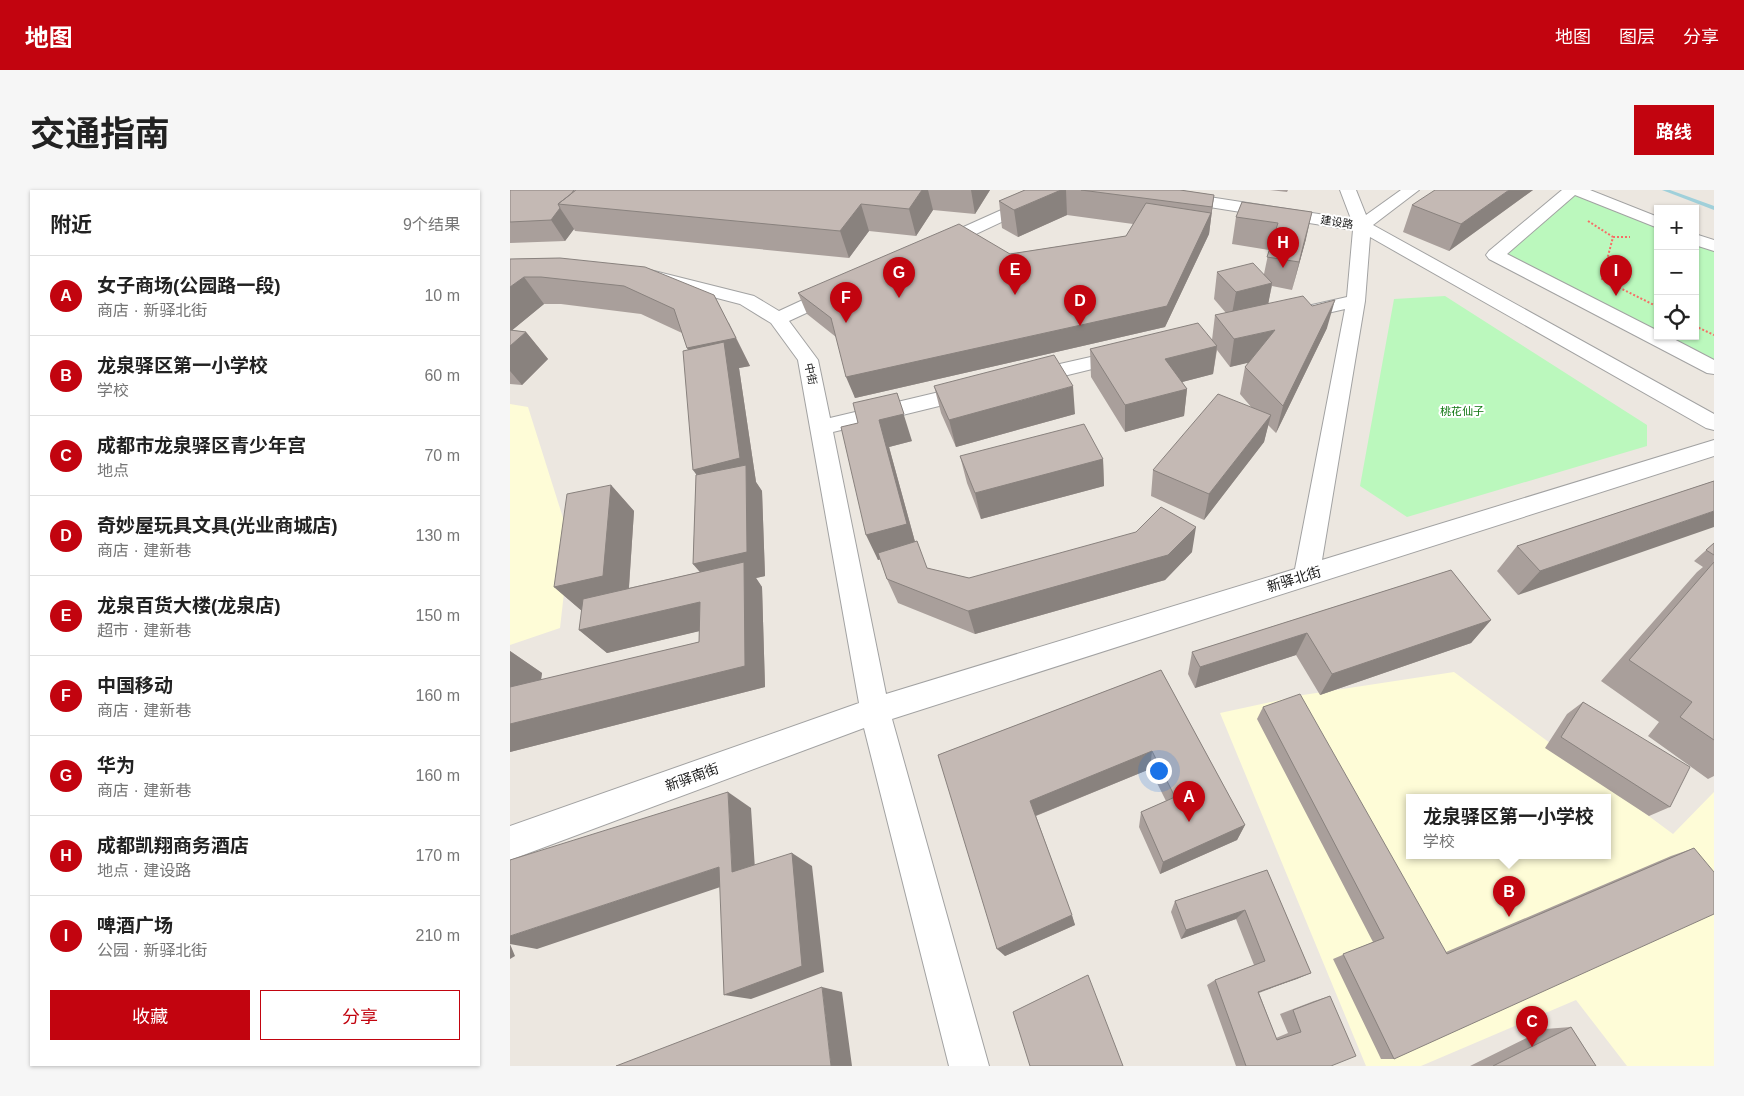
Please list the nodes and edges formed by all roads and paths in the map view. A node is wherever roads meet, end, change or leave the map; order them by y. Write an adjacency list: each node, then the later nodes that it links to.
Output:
1 (1040, 190): 11 (street)
2 (1134, 190): 8 (street, 建设路)
3 (1348, 190): 8 (street)
4 (1411, 190): 8 (street)
5 (1574, 190): 6 (street); 7 (street)
6 (1558, 202): 15 (path); 21 (street)
7 (1654, 221)
8 (1362, 226): 14 (street); 22 (street)
9 (1699, 240): 10 (street)
10 (1714, 246)
11 (923, 252)
12 (628, 272): 16 (street, 中街)
13 (850, 285): 16 (street)
14 (1356, 301): 17 (street); 25 (street)
15 (1654, 305)
16 (778, 319): 23 (street, 中街)
17 (1278, 319)
18 (1699, 328): 19 (path)
19 (1714, 336)
20 (1142, 351): 23 (street)
21 (1714, 368)
22 (1714, 423)
23 (821, 426): 26 (street, 中街)
24 (1714, 448): 25 (street, 新驿北街)
25 (1307, 574): 26 (street, 新驿北街)
26 (875, 711): 27 (street, 新驿南街); 28 (street, 中街)
27 (510, 843)
28 (969, 1066)

